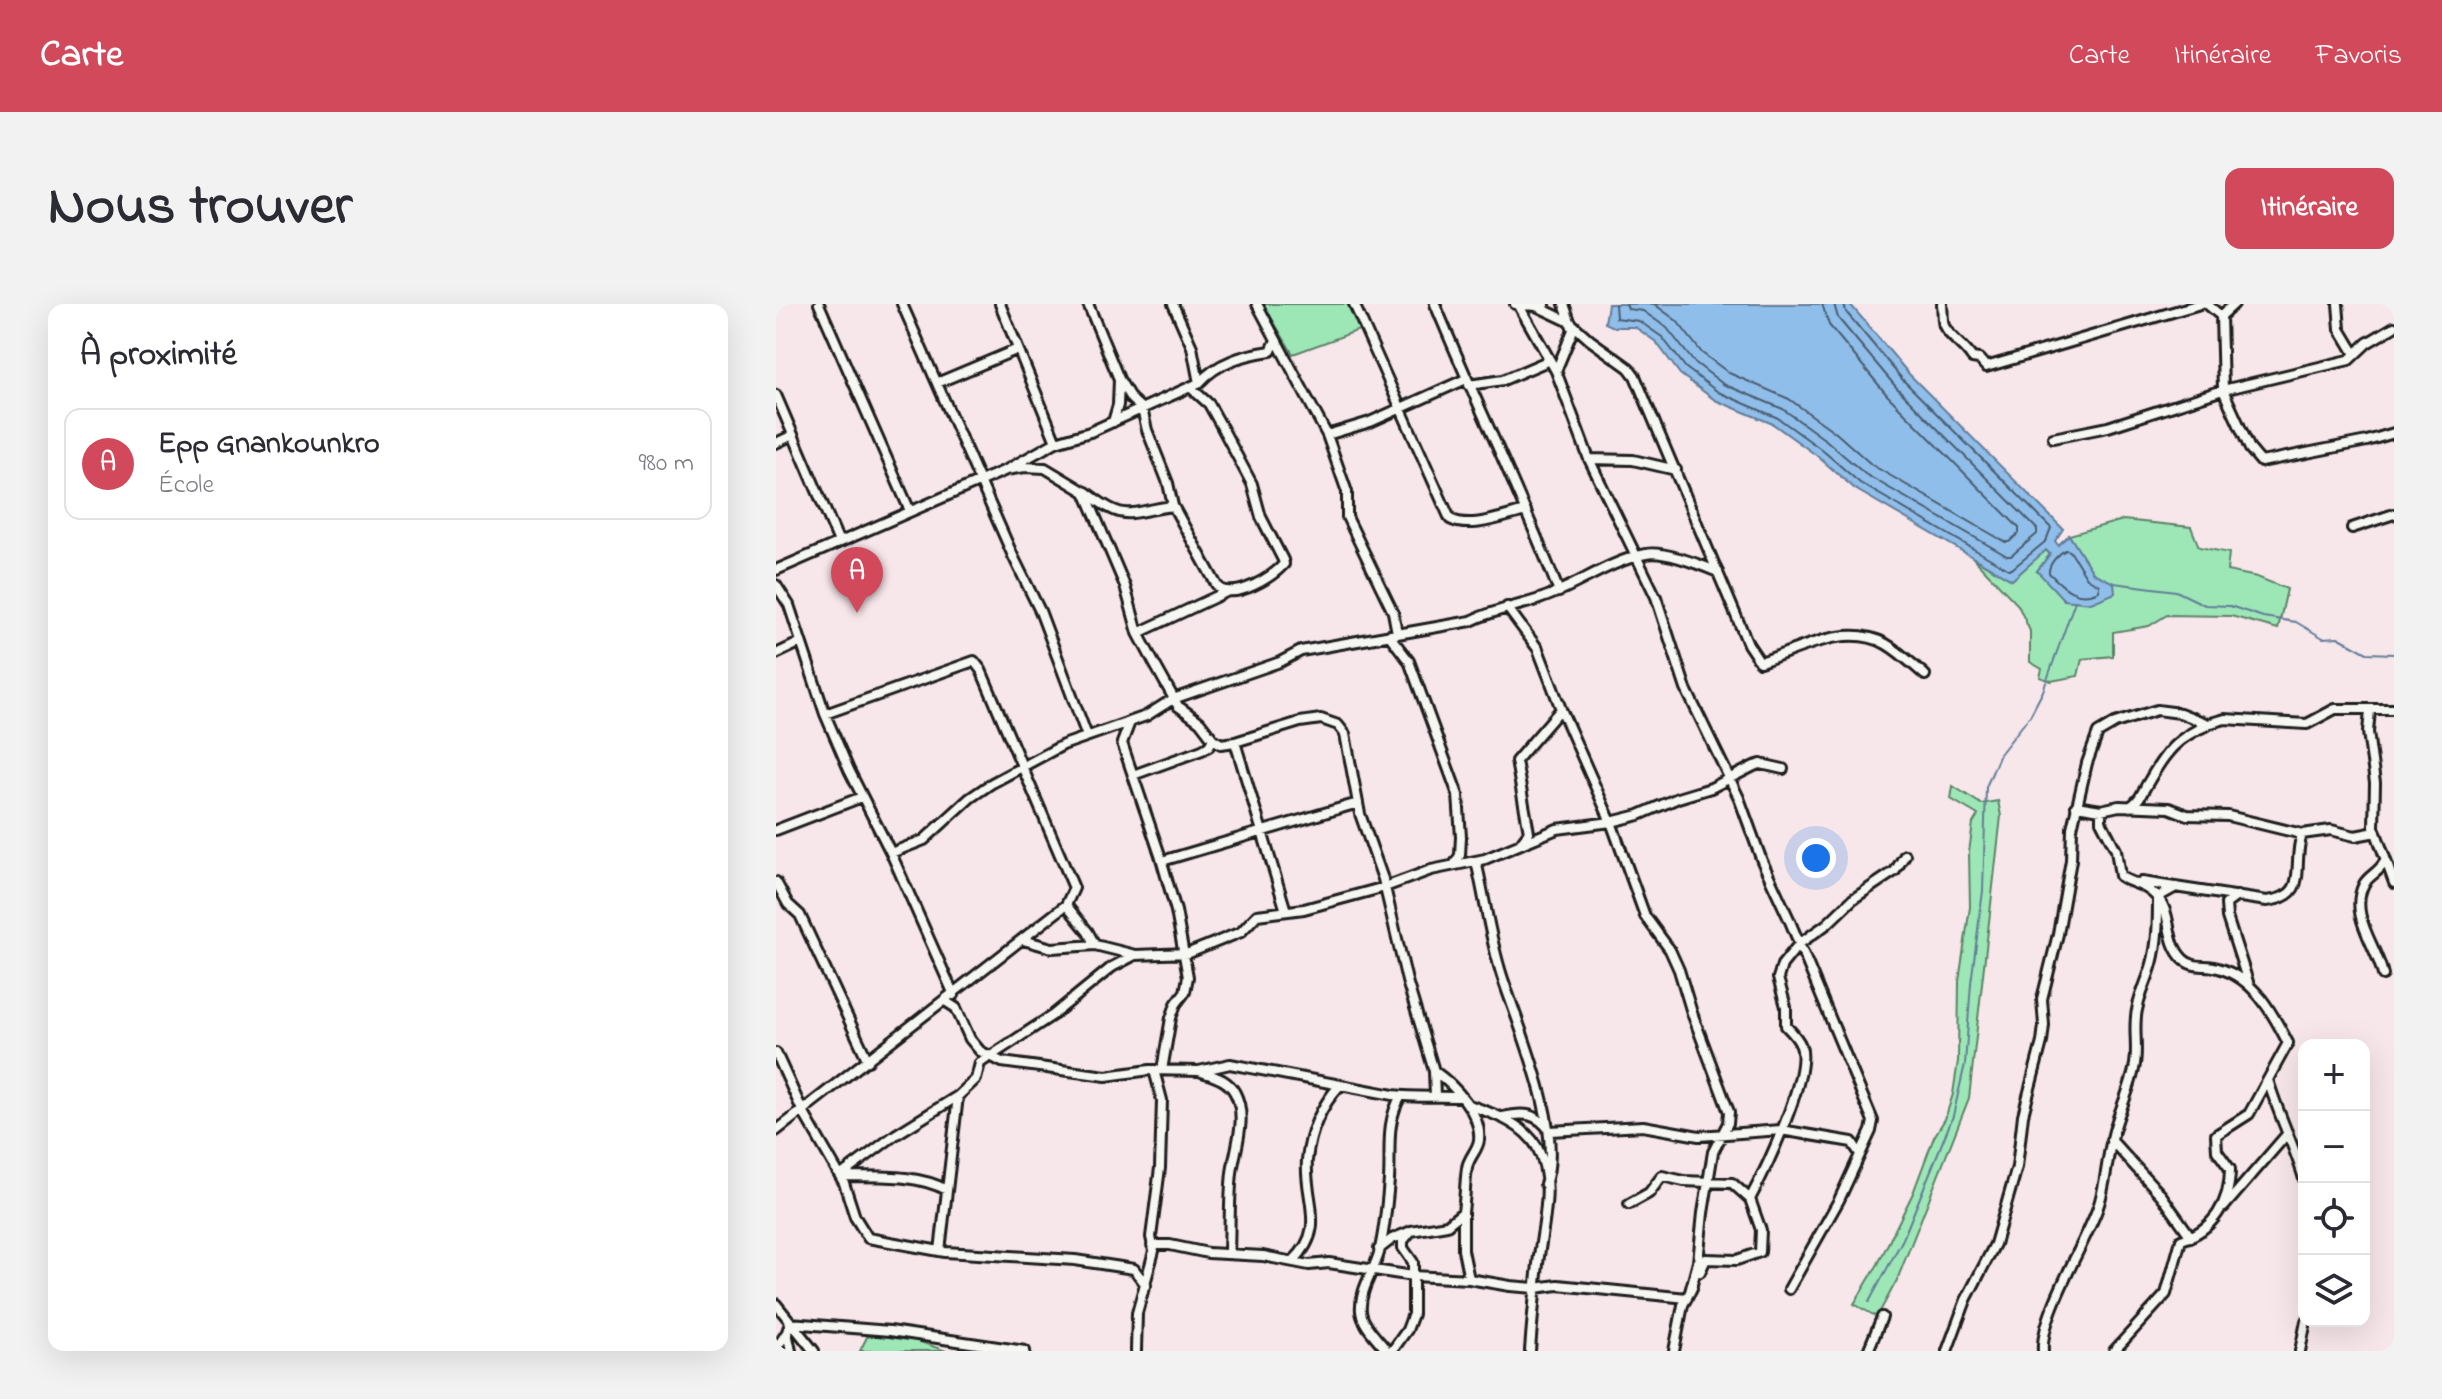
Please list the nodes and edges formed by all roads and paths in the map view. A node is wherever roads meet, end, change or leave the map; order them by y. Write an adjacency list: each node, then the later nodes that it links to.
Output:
1 (819, 304): 46 (street)
2 (902, 304): 27 (street)
3 (1000, 304): 21 (street)
4 (1088, 304): 25 (street)
5 (1173, 304): 28 (street)
6 (1257, 304): 20 (street)
7 (1354, 304): 32 (street)
8 (1435, 304): 26 (street)
9 (1564, 304): 18 (street)
10 (1942, 304): 11 (street)
11 (2200, 304)
12 (2207, 304): 17 (street)
13 (2234, 304): 17 (street)
14 (2338, 304): 22 (street)
15 (1517, 305): 16 (street); 23 (street)
16 (1540, 305): 18 (street)
17 (2221, 316): 29 (street)
18 (1570, 322): 24 (street); 42 (street)
19 (2394, 327): 22 (street)
20 (1275, 342): 28 (street); 36 (street)
21 (1018, 349): 27 (street); 38 (street)
22 (2355, 354): 29 (street)
23 (1550, 360): 24 (street); 26 (street)
24 (1556, 371): 40 (street)
25 (1119, 379): 31 (street); 33 (street)
26 (1467, 382): 32 (street); 47 (street)
27 (937, 383): 43 (street)
28 (1195, 385): 31 (street); 55 (street)
29 (2223, 390): 34 (street); 37 (street)
30 (776, 395): 35 (street)
31 (1142, 409): 33 (street); 45 (street)
32 (1401, 409): 36 (street); 47 (street)
33 (1113, 422): 38 (street)
34 (2394, 433)
35 (793, 435): 39 (street); 50 (street)
36 (1327, 435): 59 (street)
37 (2053, 438)
38 (1056, 442): 41 (street)
39 (776, 443)
40 (1589, 459): 42 (street); 51 (street)
41 (1006, 470): 43 (street); 44 (street)
42 (1676, 470): 53 (street)
43 (980, 481): 46 (street); 70 (street)
44 (1085, 492): 45 (street); 58 (street)
45 (1173, 506): 55 (street)
46 (910, 511): 50 (street)
47 (1526, 511): 56 (street)
48 (2394, 514): 49 (street)
49 (2352, 528)
50 (839, 542): 52 (street)
51 (1636, 557): 53 (street); 56 (street); 76 (street)
52 (776, 570)
53 (1718, 572): 62 (street)
54 (776, 585): 60 (street)
55 (1226, 592): 58 (street)
56 (1559, 592): 57 (street)
57 (1507, 607): 59 (street); 64 (street)
58 (1138, 633): 63 (street)
59 (1393, 634): 63 (street); 93 (street)
60 (801, 642): 61 (street); 67 (street)
61 (776, 654)
62 (1925, 675)
63 (1173, 699): 68 (street); 71 (street)
64 (1561, 709): 82 (street); 87 (street)
65 (2394, 709): 66 (street)
66 (2370, 710): 69 (street); 85 (street)
67 (825, 714): 73 (street); 77 (street)
68 (1130, 722): 70 (street); 75 (street)
69 (2208, 724): 79 (street); 80 (street)
70 (1087, 736): 73 (street)
71 (1213, 739): 72 (street); 75 (street)
72 (1235, 742): 78 (street); 84 (street)
73 (1024, 768): 88 (street); 101 (street)
74 (1783, 769): 76 (street)
75 (1133, 775): 90 (street)
76 (1728, 778): 82 (street); 104 (street)
77 (862, 797): 83 (street); 88 (street)
78 (1358, 803): 84 (street); 97 (street)
79 (2076, 806): 81 (street); 170 (street)
80 (2130, 807): 81 (street); 86 (street)
81 (2101, 810): 95 (street)
82 (1611, 822): 87 (street); 131 (street)
83 (776, 830)
84 (1262, 831): 90 (street); 102 (street)
85 (2376, 832): 86 (street); 92 (street)
86 (2302, 834): 99 (street)
87 (1517, 847): 91 (street)
88 (891, 853): 110 (street)
89 (1905, 855): 104 (street)
90 (1162, 861): 106 (street)
91 (1476, 861): 93 (street); 129 (street)
92 (2385, 861): 96 (street); 108 (street)
93 (1454, 865): 97 (street)
94 (776, 882): 114 (street)
95 (2136, 882): 98 (street); 100 (street)
96 (2394, 883)
97 (1385, 887): 102 (street); 117 (street)
98 (2176, 887): 99 (street); 100 (street)
99 (2237, 896): 109 (street)
100 (2158, 897): 109 (street); 132 (street)
101 (1066, 905): 103 (street); 105 (street)
102 (1286, 911): 106 (street)
103 (1023, 940): 105 (street); 110 (street)
104 (1799, 944): 127 (street); 133 (street)
105 (1095, 945): 107 (street)
106 (1184, 953): 107 (street); 115 (street)
107 (1135, 955): 113 (street)
108 (2383, 975)
109 (2248, 983): 118 (street)
110 (954, 995): 111 (street)
111 (945, 1001): 113 (street); 114 (street)
112 (776, 1053): 125 (street)
113 (989, 1057): 115 (street); 120 (street)
114 (868, 1061): 125 (street)
115 (1158, 1070): 116 (street); 145 (street)
116 (1199, 1071): 119 (street); 148 (street)
117 (1434, 1071): 122 (street); 123 (street)
118 (2268, 1079): 130 (street); 141 (street)
119 (1340, 1085): 121 (street); 149 (street)
120 (958, 1096): 135 (street); 138 (street)
121 (1401, 1096): 122 (street); 146 (street)
122 (1435, 1096): 123 (street)
123 (1459, 1097): 124 (street)
124 (1469, 1105): 126 (street); 142 (street)
125 (802, 1110): 128 (street); 135 (street)
126 (1503, 1117): 129 (street); 137 (street)
127 (1781, 1130): 131 (street); 133 (street); 139 (street)
128 (776, 1131)
129 (1550, 1131): 131 (street); 137 (street)
130 (2288, 1133): 134 (street); 141 (street)
131 (1723, 1134): 136 (street)
132 (2111, 1140): 144 (street); 171 (street)
133 (1860, 1154): 155 (street)
134 (2298, 1162)
135 (840, 1176): 138 (street); 147 (street)
136 (1709, 1181): 139 (street); 140 (street); 156 (street)
137 (1545, 1184): 154 (street)
138 (947, 1190): 147 (street)
139 (1750, 1199): 156 (street)
140 (1629, 1204)
141 (2223, 1207): 144 (street)
142 (1463, 1212): 143 (street); 152 (street)
143 (1410, 1232): 146 (street); 151 (street)
144 (2191, 1237): 172 (street)
145 (1152, 1245): 148 (street); 153 (street)
146 (1379, 1249): 150 (street)
147 (940, 1251): 153 (street)
148 (1229, 1254): 149 (street)
149 (1293, 1261): 150 (street)
150 (1372, 1270): 151 (street); 166 (street)
151 (1413, 1276): 152 (street); 166 (street)
152 (1469, 1279): 154 (street)
153 (1146, 1285): 165 (street)
154 (1535, 1288): 156 (street); 167 (street)
155 (1789, 1289)
156 (1689, 1295): 168 (street)
157 (776, 1304): 160 (street)
158 (1882, 1317): 169 (street)
159 (2305, 1327): 173 (street)
160 (789, 1328): 161 (street); 162 (street); 163 (street); 164 (street)
161 (776, 1349)
162 (791, 1351)
163 (814, 1351)
164 (1025, 1351)
165 (1136, 1351)
166 (1390, 1351)
167 (1530, 1351)
168 (1674, 1351)
169 (1868, 1351)
170 (1947, 1351)
171 (2043, 1351)
172 (2114, 1351)
173 (2300, 1351)

